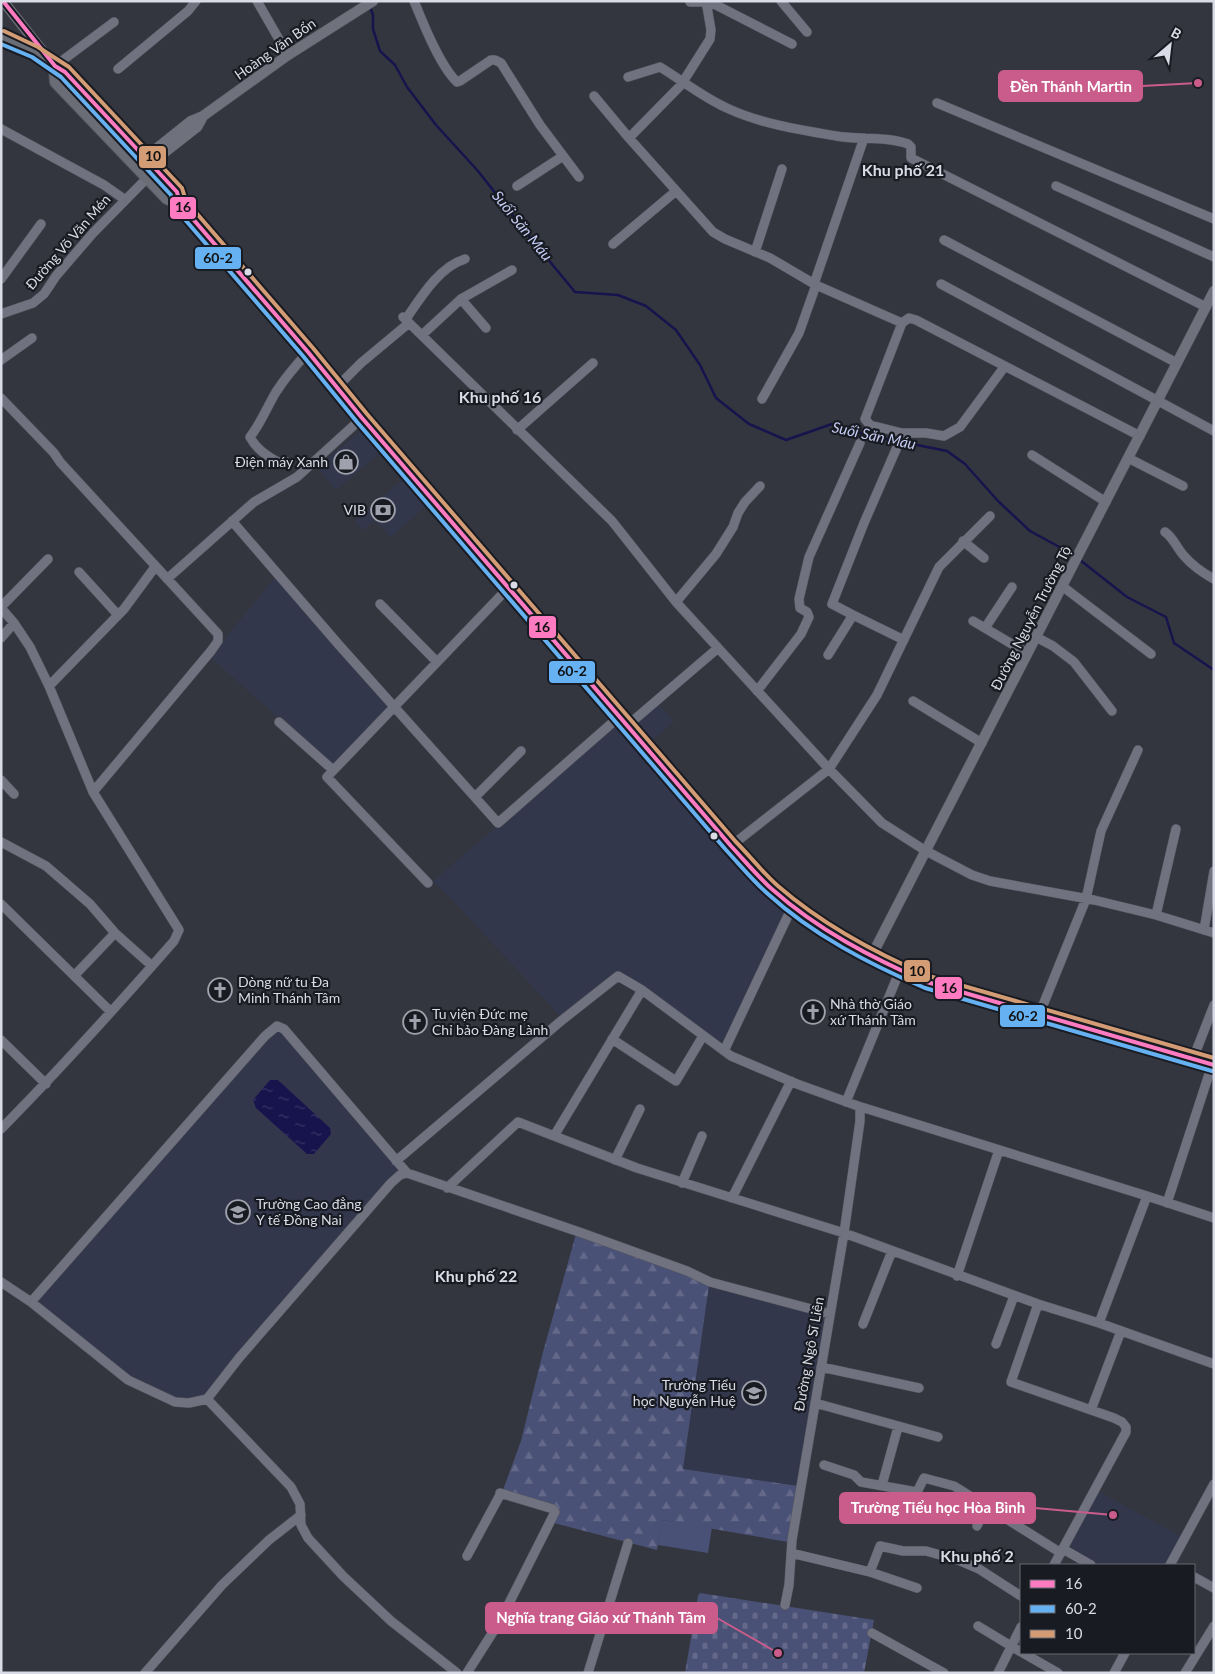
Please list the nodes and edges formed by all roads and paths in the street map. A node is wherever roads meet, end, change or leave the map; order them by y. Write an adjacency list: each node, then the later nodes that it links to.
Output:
1 (196, 1): 15 (street)
2 (257, 1): 13 (street)
3 (414, 1): 23 (street)
4 (781, 1): 10 (street)
5 (690, 2): 6 (street)
6 (706, 2): 12 (street); 17 (street)
7 (368, 4): 13 (main road, Hoàng Văn Bổn)
8 (4, 5): 14 (main road)
9 (114, 22): 14 (street)
10 (807, 32)
11 (1, 37): 14 (highway)
12 (792, 44)
13 (288, 55): 24 (main road, Hoàng Văn Bổn)
14 (54, 66): 24 (highway)
15 (118, 69)
16 (628, 77): 17 (street)
17 (682, 83): 21 (street); 22 (street)
18 (594, 96): 21 (street)
19 (936, 103): 31 (street)
20 (1, 129): 30 (street)
21 (629, 138): 29 (street)
22 (864, 138): 40 (street); 44 (street)
23 (563, 156): 26 (street); 27 (street)
24 (147, 167): 30 (street, Đường Võ Văn Mén); 51 (highway)
25 (782, 169): 35 (street)
26 (579, 177)
27 (517, 186)
28 (1056, 186): 36 (street)
29 (676, 191): 34 (street); 35 (street)
30 (124, 199): 45 (street, Đường Võ Văn Mén)
31 (1214, 219)
32 (41, 224): 39 (street)
33 (944, 240): 54 (street)
34 (613, 244)
35 (755, 252): 40 (street)
36 (1214, 257)
37 (465, 259): 46 (street)
38 (512, 270): 43 (street)
39 (1, 279)
40 (815, 284): 47 (street); 58 (street)
41 (941, 284): 59 (street)
42 (1214, 291): 44 (main road, Đường Nguyễn Trường Tộ)
43 (461, 299): 48 (street); 49 (street)
44 (1206, 307): 54 (main road, Đường Nguyễn Trường Tộ)
45 (1, 314)
46 (406, 320): 49 (street); 56 (street)
47 (902, 323): 55 (street); 64 (street)
48 (486, 328)
49 (422, 335): 61 (street)
50 (32, 338): 52 (street)
51 (308, 352): 56 (highway); 68 (street)
52 (1, 360)
53 (593, 363): 61 (street)
54 (1177, 363): 59 (main road, Đường Nguyễn Trường Tộ)
55 (1005, 366): 63 (street); 64 (street)
56 (337, 387): 60 (highway)
57 (1, 398): 78 (street)
58 (762, 399)
59 (1158, 401): 62 (street); 63 (main road, Đường Nguyễn Trường Tộ)
60 (362, 418): 73 (street); 83 (highway)
61 (517, 430): 85 (street)
62 (1214, 431)
63 (1140, 436): 67 (main road, Đường Nguyễn Trường Tộ)
64 (900, 439): 89 (street)
65 (860, 444): 102 (street)
66 (1032, 455): 71 (street)
67 (1128, 458): 70 (street); 71 (main road, Đường Nguyễn Trường Tộ)
68 (285, 461)
69 (760, 486): 85 (street)
70 (1183, 486)
71 (1106, 502): 82 (main road, Đường Nguyễn Trường Tộ)
72 (990, 516): 75 (street)
73 (232, 521): 80 (street); 104 (street)
74 (1165, 532): 81 (street)
75 (963, 541): 76 (street); 95 (street)
76 (984, 558)
77 (48, 559): 87 (street)
78 (155, 567): 80 (street); 88 (street)
79 (79, 572): 88 (street)
80 (167, 579): 114 (street)
81 (1214, 580)
82 (1062, 586): 93 (main road, Đường Nguyễn Trường Tộ); 98 (street)
83 (509, 587): 100 (street); 106 (highway)
84 (1012, 587): 92 (street)
85 (676, 602): 96 (street)
86 (380, 604): 100 (street)
87 (1, 607): 91 (street)
88 (118, 615): 101 (street)
89 (853, 615): 95 (street); 99 (street)
90 (973, 621): 92 (street)
91 (14, 623): 94 (street); 101 (street)
92 (985, 628): 97 (street)
93 (1036, 637): 97 (main road, Đường Nguyễn Trường Tộ); 105 (street)
94 (1, 638)
95 (904, 640): 111 (street)
96 (718, 648): 102 (street); 106 (street)
97 (1027, 654): 108 (main road, Đường Nguyễn Trường Tộ)
98 (1151, 654)
99 (828, 655)
100 (437, 662): 104 (street)
101 (49, 686): 114 (street)
102 (757, 691): 111 (street)
103 (913, 701): 108 (street)
104 (395, 707): 112 (street); 116 (street)
105 (1112, 712)
106 (624, 721): 116 (street); 119 (highway)
107 (279, 722): 112 (street)
108 (982, 742): 120 (main road, Đường Nguyễn Trường Tộ)
109 (1138, 750): 123 (street)
110 (521, 751): 116 (street)
111 (829, 768): 119 (street); 120 (street)
112 (333, 770): 122 (street)
113 (1, 780): 115 (street)
114 (93, 792): 131 (street)
115 (14, 794)
116 (475, 797)
117 (1176, 829): 126 (street)
118 (1, 842): 128 (street)
119 (731, 846): 125 (highway)
120 (926, 852): 123 (street); 130 (main road, Đường Nguyễn Trường Tộ)
121 (1214, 871): 127 (street)
122 (428, 883)
123 (1086, 899): 126 (street); 137 (street)
124 (1, 904): 133 (street)
125 (793, 905): 130 (highway); 141 (street)
126 (1156, 915): 127 (street)
127 (1204, 930): 129 (street)
128 (115, 933): 131 (street); 133 (street)
129 (1214, 933)
130 (871, 956): 132 (highway)
131 (152, 966): 136 (street)
132 (900, 970): 137 (highway); 146 (street)
133 (74, 976): 136 (street)
134 (642, 990): 138 (street); 139 (street); 154 (street)
135 (1214, 1006): 142 (street)
136 (111, 1012): 145 (street)
137 (1039, 1015): 142 (highway)
138 (703, 1036): 139 (street); 141 (street)
139 (612, 1039): 150 (street)
140 (1, 1040): 145 (street)
141 (724, 1051): 144 (street)
142 (1192, 1059): 143 (highway)
143 (1213, 1065): 160 (street)
144 (791, 1081): 146 (street); 159 (street)
145 (46, 1084): 149 (street)
146 (846, 1102): 147 (street)
147 (860, 1107): 152 (street); 162 (street, Đường Ngô Sĩ Liên)
148 (640, 1109): 153 (street)
149 (1, 1129)
150 (554, 1136): 153 (street); 157 (street)
151 (702, 1136): 156 (street)
152 (999, 1150): 158 (street); 164 (street)
153 (614, 1160): 156 (street)
154 (396, 1161): 155 (street); 167 (street)
155 (407, 1173): 157 (street); 177 (street)
156 (682, 1183): 159 (street)
157 (447, 1188): 169 (street)
158 (1147, 1196): 160 (street); 170 (street)
159 (732, 1198): 162 (street)
160 (1166, 1203): 161 (street)
161 (1214, 1218)
162 (844, 1234): 163 (street); 169 (street, Đường Ngô Sĩ Liên)
163 (892, 1251): 164 (street); 171 (street)
164 (957, 1276): 166 (street)
165 (1, 1282): 167 (street)
166 (1014, 1296): 168 (street); 173 (street)
167 (31, 1302): 177 (street)
168 (1038, 1304): 170 (street); 179 (street)
169 (830, 1314): 175 (street, Đường Ngô Sĩ Liên)
170 (1099, 1323): 172 (street)
171 (863, 1324)
172 (1120, 1331): 174 (street); 179 (street)
173 (996, 1344)
174 (1214, 1364)
175 (821, 1367): 176 (street); 178 (street, Đường Ngô Sĩ Liên)
176 (919, 1388)
177 (207, 1398): 186 (street)
178 (815, 1403): 180 (street); 190 (street, Đường Ngô Sĩ Liên)
179 (1091, 1410): 189 (street)
180 (898, 1426): 181 (street); 184 (street)
181 (938, 1437)
182 (824, 1465): 184 (street)
183 (1214, 1484): 194 (street)
184 (882, 1485): 185 (street)
185 (986, 1506): 187 (street); 189 (street)
186 (301, 1515): 210 (street); 211 (street)
187 (977, 1526)
188 (628, 1543): 213 (street)
189 (1062, 1551): 192 (street); 193 (street)
190 (791, 1553): 195 (street); 200 (street, Đường Ngô Sĩ Liên)
191 (467, 1556): 212 (street)
192 (1055, 1564)
193 (1089, 1564)
194 (1172, 1564)
195 (870, 1572): 197 (street); 199 (street)
196 (1195, 1578): 198 (street)
197 (917, 1588)
198 (1214, 1588)
199 (1020, 1595)
200 (784, 1605)
201 (978, 1626): 206 (street)
202 (1214, 1626): 205 (street)
203 (1020, 1629): 206 (street)
204 (872, 1633): 214 (street)
205 (1211, 1638): 218 (street)
206 (1011, 1646): 207 (street); 215 (street)
207 (1020, 1651)
208 (1025, 1654): 216 (street)
209 (1125, 1654): 217 (street)
210 (145, 1673)
211 (457, 1673)
212 (467, 1673)
213 (588, 1673)
214 (944, 1673)
215 (998, 1673)
216 (1058, 1673)
217 (1114, 1673)
218 (1186, 1673)

